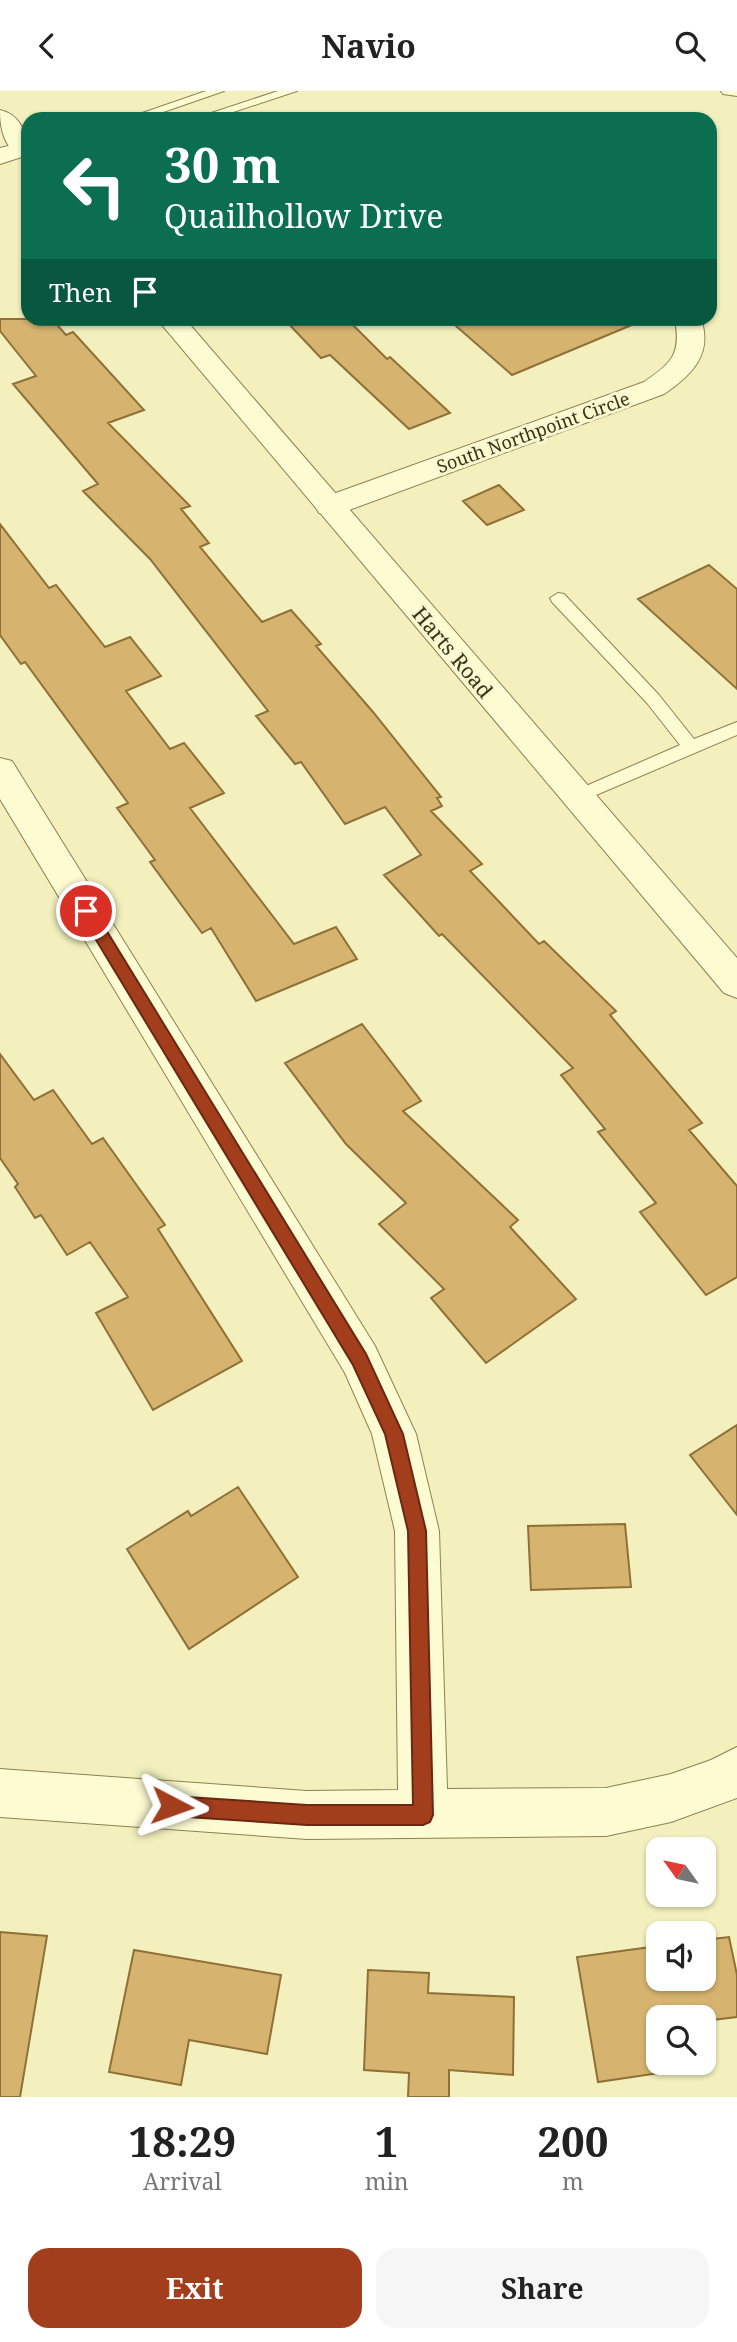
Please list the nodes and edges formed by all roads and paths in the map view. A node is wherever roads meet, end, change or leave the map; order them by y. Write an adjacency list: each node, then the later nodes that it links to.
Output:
1 (218, 91): 5 (lane)
2 (291, 91): 6 (lane)
3 (727, 91): 4 (lane)
4 (737, 92)
5 (153, 112)
6 (222, 112)
7 (0, 117): 8 (street)
8 (21, 142)
9 (21, 151): 10 (street)
10 (0, 156)
11 (177, 326): 13 (street, Harts Road)
12 (691, 326): 13 (street, South Northpoint Circle)
13 (330, 506): 18 (street, Harts Road)
14 (558, 598): 16 (lane)
15 (737, 728): 16 (lane)
16 (691, 747): 18 (lane)
17 (0, 770): 22 (street)
18 (576, 797): 19 (street, Harts Road)
19 (737, 983)
20 (737, 1771): 22 (street)
21 (0, 1793): 22 (street)
22 (423, 1815)

